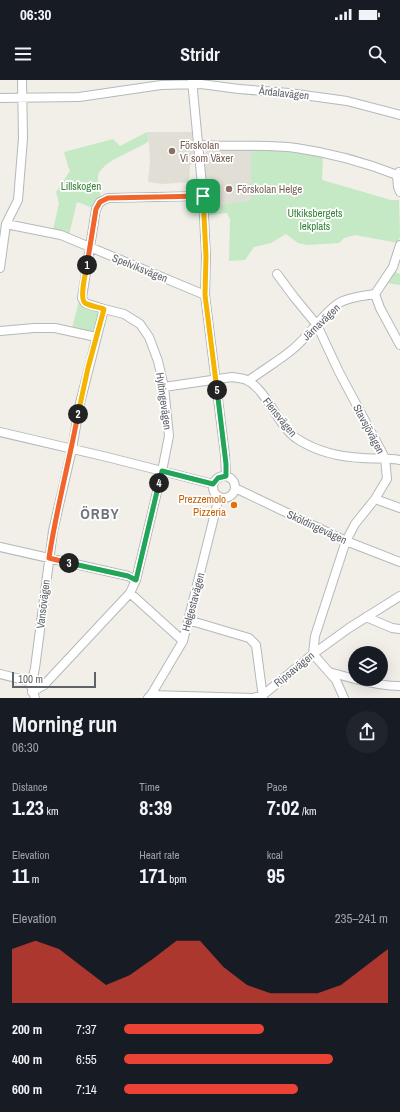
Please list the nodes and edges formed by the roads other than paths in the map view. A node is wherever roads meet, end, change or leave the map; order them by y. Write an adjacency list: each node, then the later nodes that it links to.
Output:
1 (22, 80): 4 (street)
2 (192, 82): 4 (street, Årdalavägen); 5 (street, Årdalavägen); 6 (street)
3 (0, 98): 4 (street, Årdalavägen)
4 (22, 98): 10 (street)
5 (400, 115)
6 (198, 145): 7 (street); 9 (street)
7 (398, 173): 8 (street)
8 (400, 192)
9 (203, 196): 12 (street); 17 (street)
10 (6, 224): 12 (street, Spelviksvägen); 13 (street)
11 (400, 245): 14 (street)
12 (90, 248): 17 (street, Spelviksvägen); 18 (street)
13 (0, 268)
14 (397, 268): 16 (street)
15 (277, 274): 19 (street, Stavsjövägen)
16 (375, 294): 19 (street, Järnavägen); 22 (street)
17 (205, 295): 23 (street)
18 (104, 309): 21 (street, Vansövägen); 25 (street, Hyltingevägen)
19 (317, 325): 24 (street, Järnavägen); 28 (street, Stavsjövägen)
20 (0, 331): 21 (street)
21 (96, 337): 27 (street, Vansövägen)
22 (400, 345)
23 (215, 380): 24 (street); 25 (street); 31 (street)
24 (248, 381): 28 (street, Flensvägen)
25 (164, 387): 30 (street, Hyltingevägen)
26 (0, 432): 27 (street)
27 (72, 449): 30 (street); 39 (street, Vansövägen)
28 (385, 458): 29 (street, Flensvägen); 35 (street, Stavsjövägen)
29 (400, 460)
30 (162, 471): 32 (street); 41 (street, Hyltingevägen)
31 (226, 476): 32 (street); 33 (street, Sköldingevägen)
32 (213, 484): 34 (street)
33 (235, 488): 34 (street); 37 (street, Sköldingevägen)
34 (218, 497): 45 (street, Helgestavägen)
35 (375, 499): 36 (street); 37 (street, Stavsjövägen)
36 (400, 508)
37 (346, 541): 40 (street, Sköldingevägen); 48 (street, Stavsjövägen)
38 (0, 547): 39 (street)
39 (49, 558): 41 (street); 52 (street, Vansövägen)
40 (400, 562)
41 (136, 580): 42 (street, Hyltingevägen)
42 (130, 593): 47 (street); 53 (street, Hyltingevägen)
43 (400, 596): 44 (street, Ripsavägen)
44 (366, 617): 46 (street); 48 (street, Ripsavägen)
45 (188, 620): 47 (street, Helgestavägen); 58 (street)
46 (400, 629)
47 (183, 641): 57 (street, Helgestavägen)
48 (313, 654): 49 (street); 58 (street, Ripsavägen)
49 (329, 672): 51 (street); 59 (street)
50 (0, 674): 52 (street)
51 (348, 677)
52 (29, 680): 53 (street); 56 (street)
53 (44, 685): 56 (street, Hyltingevägen)
54 (388, 686): 55 (street)
55 (400, 686)
56 (34, 695)
57 (149, 696): 58 (street)
58 (263, 697)
59 (344, 698)

